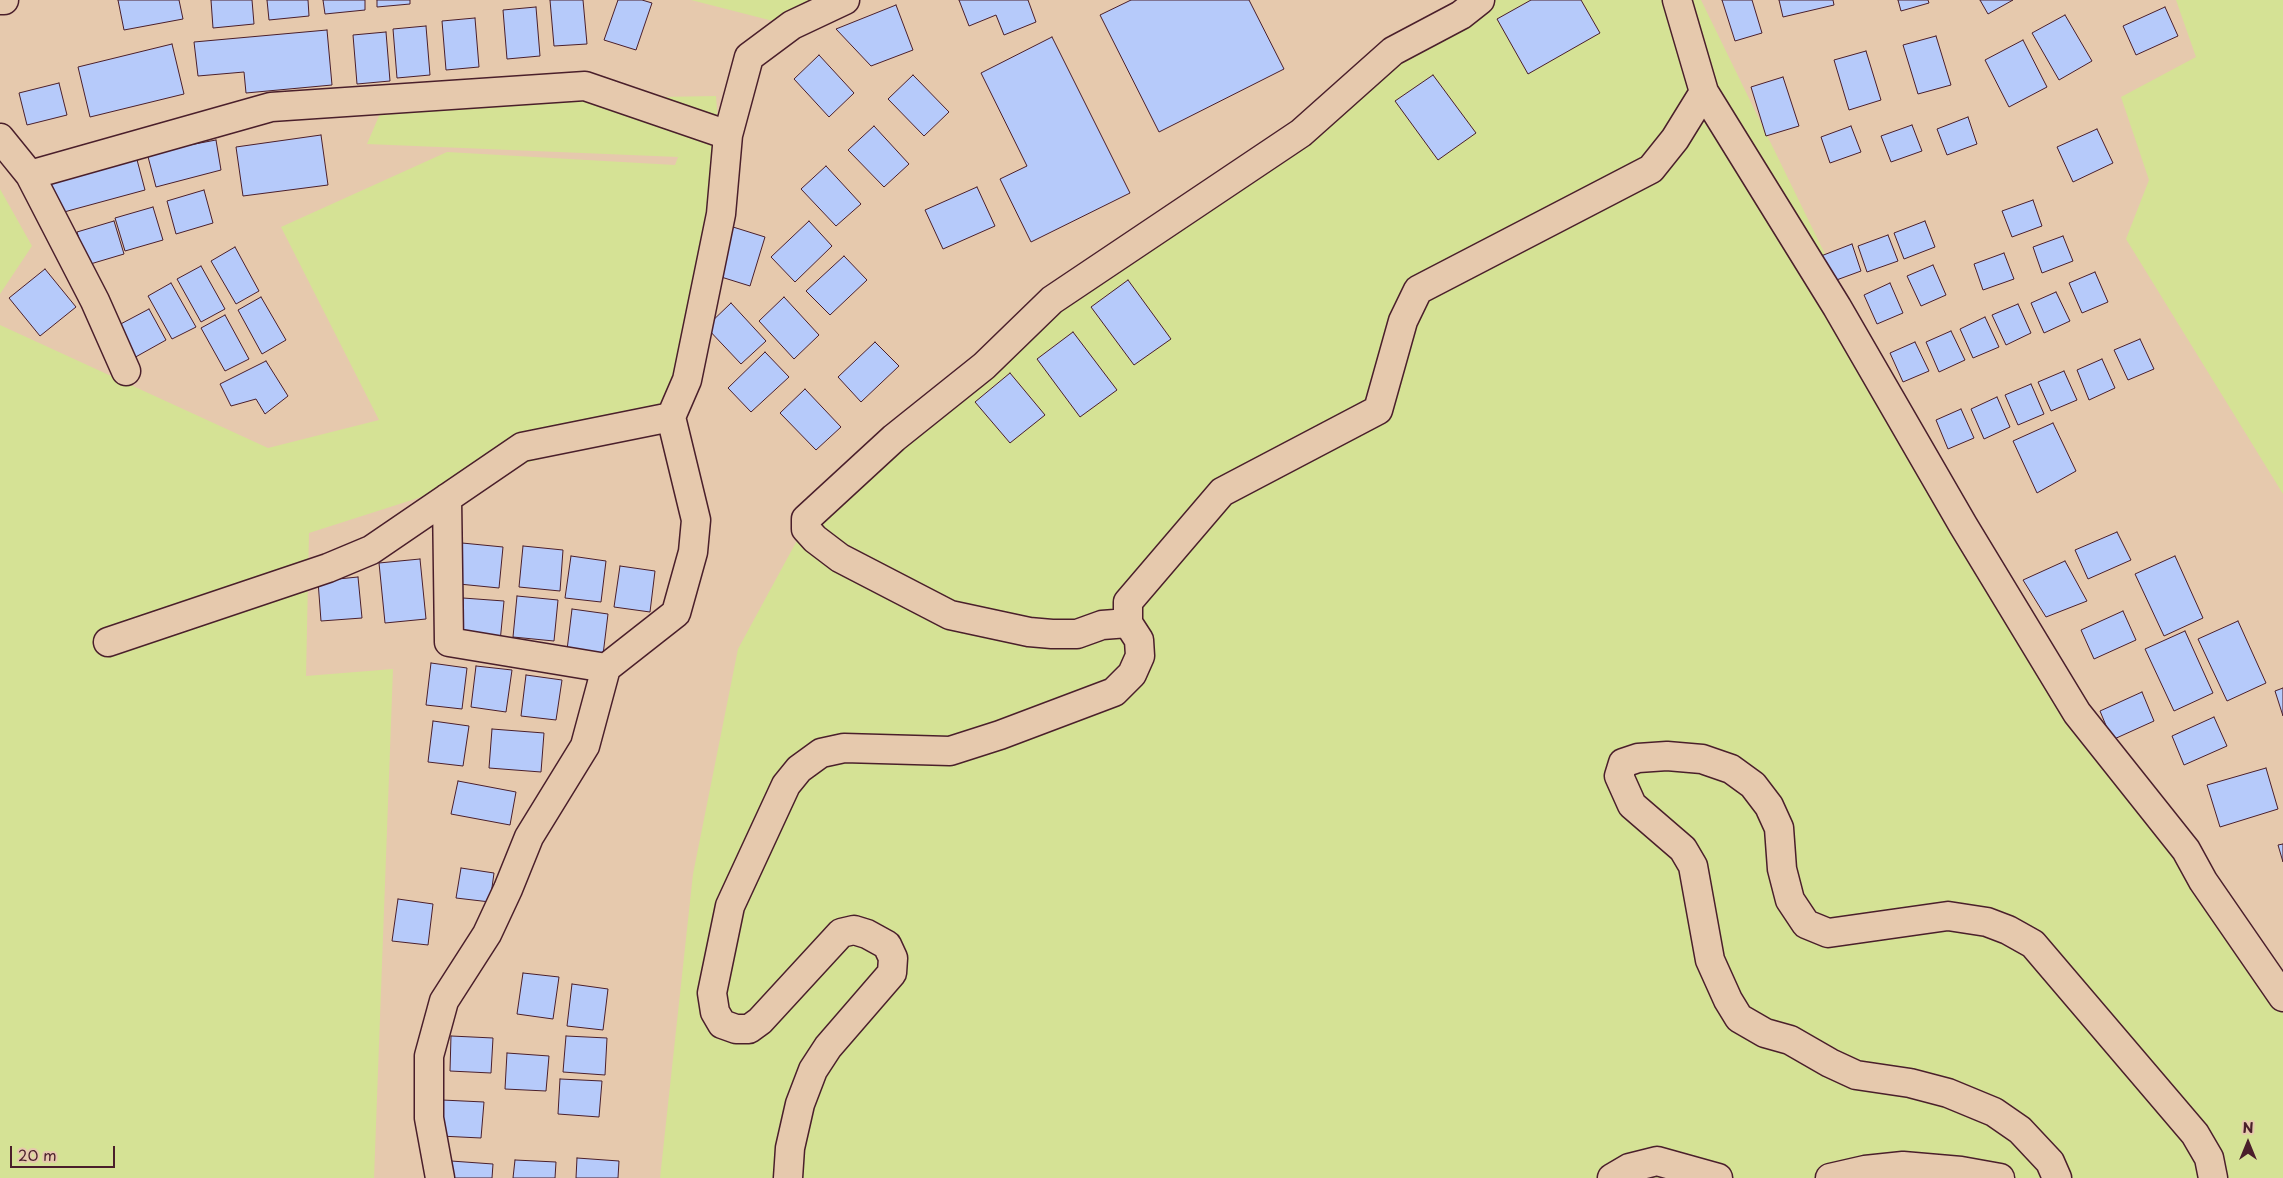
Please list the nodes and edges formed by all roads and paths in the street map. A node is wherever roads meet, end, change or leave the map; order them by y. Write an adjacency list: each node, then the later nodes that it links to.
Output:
1 (0, 0): 2 (street)
2 (4, 0)
3 (845, 0): 7 (street)
4 (1480, 0): 13 (street)
5 (1677, 0): 6 (street)
6 (1704, 92): 13 (street); 16 (street)
7 (728, 135): 9 (street); 11 (street)
8 (0, 138): 9 (street)
9 (30, 175): 10 (street)
10 (126, 371)
11 (671, 417): 12 (street); 15 (street)
12 (447, 498): 14 (street); 15 (street)
13 (1128, 623): 19 (street)
14 (108, 642)
15 (606, 668): 18 (street)
16 (2283, 997)
17 (1658, 1169): 20 (street); 21 (street)
18 (440, 1178)
19 (788, 1178)
20 (1612, 1178)
21 (1718, 1178)
22 (1830, 1178): 23 (street)
23 (2000, 1178)
24 (2057, 1178): 25 (street)
25 (2213, 1178)

